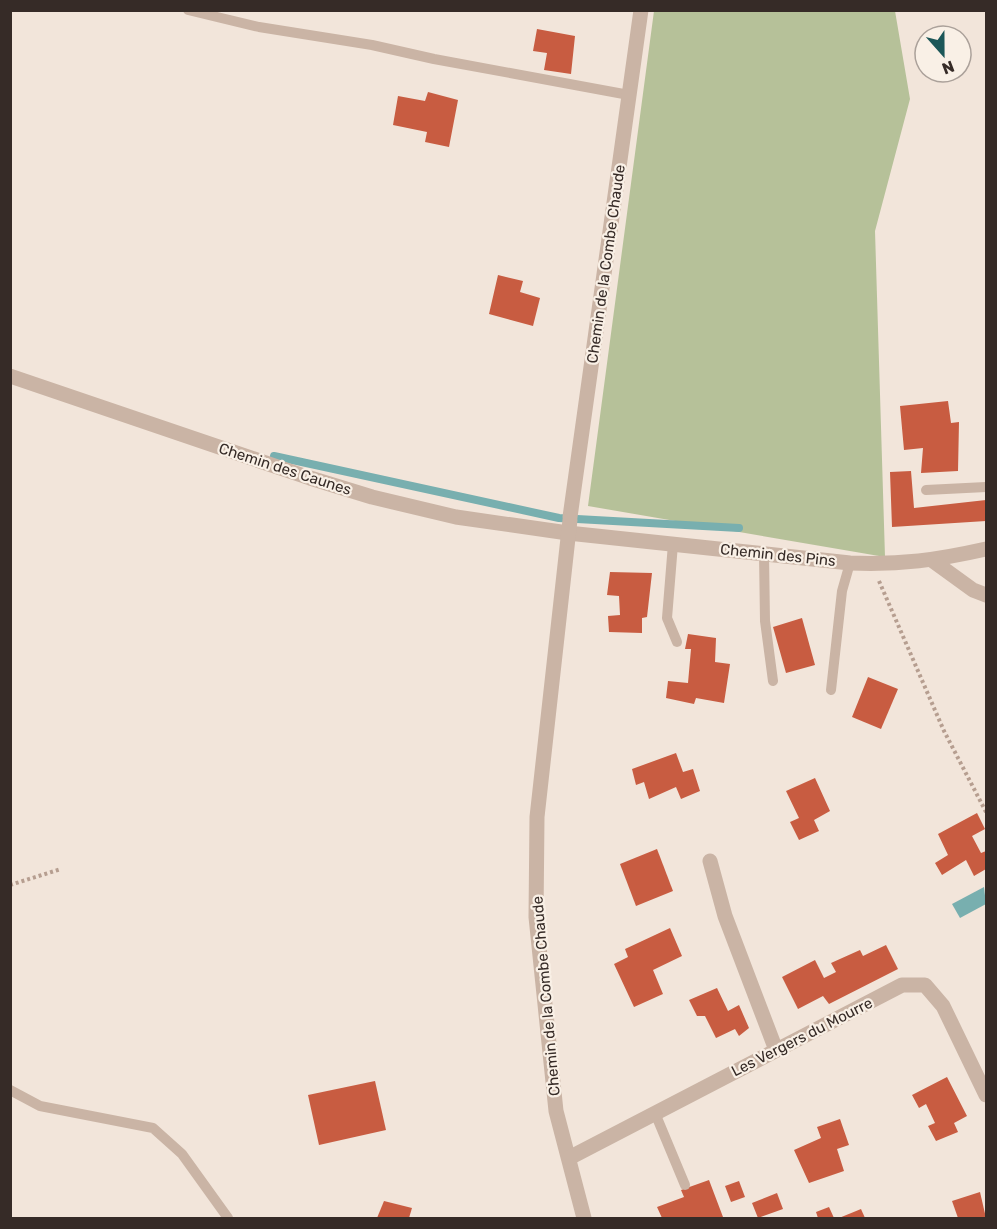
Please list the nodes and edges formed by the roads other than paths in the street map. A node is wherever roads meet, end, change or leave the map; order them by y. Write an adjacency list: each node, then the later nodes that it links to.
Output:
1 (188, 10): 3 (lane)
2 (641, 10): 3 (street, Chemin de la Combe Chaude)
3 (629, 95): 7 (street, Chemin de la Combe Chaude)
4 (10, 376): 7 (street, Chemin des Caunes)
5 (987, 488): 6 (lane)
6 (926, 490)
7 (570, 523): 8 (street, Chemin des Pins); 22 (street, Chemin de la Combe Chaude)
8 (673, 544): 10 (street, Chemin des Pins); 14 (lane)
9 (987, 549): 11 (street, Chemin des Pins)
10 (764, 554): 12 (street, Chemin des Pins); 15 (lane)
11 (933, 561): 12 (street, Chemin des Pins); 13 (street)
12 (850, 563): 16 (lane)
13 (987, 595)
14 (677, 642)
15 (773, 681)
16 (831, 690)
17 (710, 861): 18 (street)
18 (776, 1050): 20 (street, Les Vergers du Mourre); 21 (street, Les Vergers du Mourre)
19 (10, 1090): 24 (lane)
20 (987, 1095)
21 (655, 1113): 22 (street, Les Vergers du Mourre); 23 (lane)
22 (569, 1158): 25 (street, Chemin de la Combe Chaude)
23 (685, 1185)
24 (228, 1218)
25 (584, 1218)

